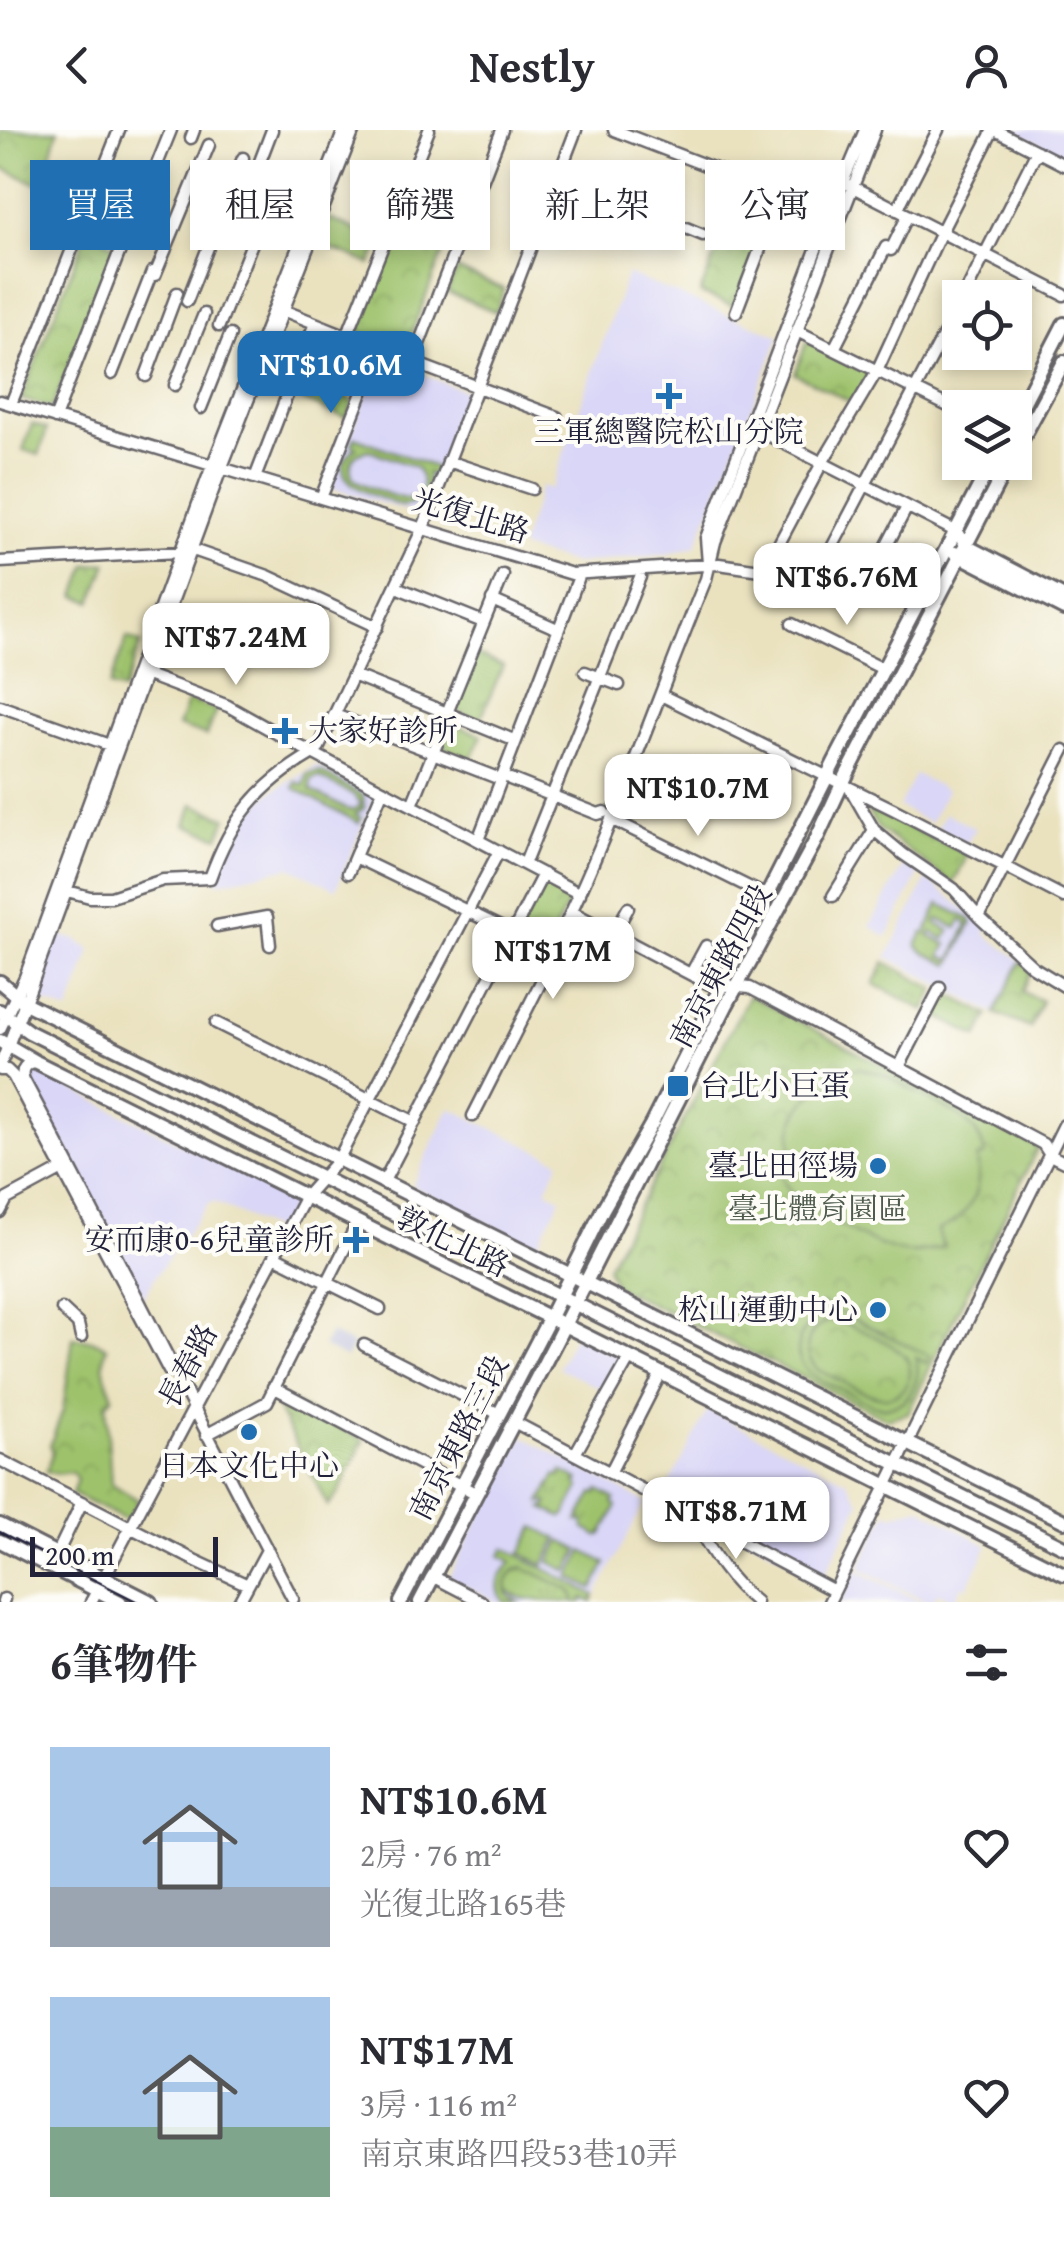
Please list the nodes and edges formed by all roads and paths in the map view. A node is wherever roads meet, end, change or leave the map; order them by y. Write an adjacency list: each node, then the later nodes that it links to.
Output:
1 (119, 130): 55 (street)
2 (171, 130): 59 (street)
3 (272, 130): 17 (street)
4 (344, 130): 34 (street)
5 (354, 130): 34 (street)
6 (429, 130): 42 (street)
7 (502, 130): 46 (street)
8 (576, 130): 52 (street)
9 (614, 130): 18 (street)
10 (865, 130): 20 (street)
11 (875, 130): 20 (street)
12 (938, 130): 22 (street)
13 (994, 130): 15 (street); 25 (street)
14 (209, 145): 49 (street)
15 (1036, 151): 19 (street); 31 (street)
16 (243, 158): 50 (street)
17 (261, 160)
18 (705, 162)
19 (1064, 165)
20 (848, 185): 21 (street); 22 (street)
21 (845, 192)
22 (896, 210): 23 (street)
23 (908, 216): 25 (street); 45 (street)
24 (685, 228): 26 (street)
25 (941, 232): 31 (street); 48 (street)
26 (703, 235)
27 (249, 250): 39 (street)
28 (760, 250): 35 (street)
29 (821, 250): 78 (street)
30 (824, 250): 40 (street)
31 (986, 255): 32 (street); 33 (street)
32 (973, 280)
33 (1064, 295)
34 (279, 308): 37 (street); 64 (street)
35 (736, 312)
36 (204, 314): 51 (street)
37 (315, 323): 42 (street); 65 (street)
38 (1064, 324): 54 (main road)
39 (219, 326)
40 (797, 331): 45 (street); 61 (street)
41 (230, 335): 57 (street)
42 (347, 336): 44 (street)
43 (942, 339): 53 (street)
44 (379, 349): 46 (street); 70 (street)
45 (834, 349): 48 (street)
46 (412, 362): 52 (street)
47 (1064, 362): 60 (main road)
48 (877, 371): 53 (street); 63 (street)
49 (112, 374)
50 (146, 376)
51 (175, 385)
52 (477, 387): 58 (street); 62 (street)
53 (915, 390): 56 (street); 68 (street)
54 (1030, 390)
55 (5, 403): 59 (street, 光復北路)
56 (942, 403)
57 (201, 408)
58 (557, 416)
59 (55, 418): 64 (street, 光復北路)
60 (1032, 421)
61 (758, 430): 63 (street); 78 (street)
62 (448, 462): 69 (street); 72 (street)
63 (822, 463): 68 (street); 79 (street)
64 (217, 467): 65 (street, 光復北路); 76 (street)
65 (255, 478): 70 (street, 光復北路)
66 (983, 480): 73 (main road, 南京東路四段)
67 (1001, 480): 75 (main road, 南京東路四段)
68 (864, 485): 71 (street); 83 (street)
69 (532, 489)
70 (321, 498): 72 (street, 光復北路)
71 (908, 507): 73 (street); 84 (street)
72 (423, 528): 81 (street, 光復北路); 93 (street)
73 (957, 532): 74 (main road, 南京東路四段); 75 (street)
74 (948, 549): 75 (main road); 86 (main road, 南京東路四段)
75 (964, 551): 87 (main road, 南京東路四段); 88 (main road); 90 (main road)
76 (186, 552): 77 (street); 93 (street); 97 (street)
77 (0, 562)
78 (708, 564): 79 (street, 光復北路); 81 (street, 光復北路); 101 (street)
79 (765, 570): 83 (street, 光復北路)
80 (502, 574): 89 (street)
81 (580, 574): 105 (street)
82 (640, 577): 99 (street)
83 (816, 578): 84 (street, 光復北路)
84 (866, 584): 86 (street, 光復北路)
85 (401, 589): 91 (street)
86 (924, 593): 87 (street, 光復北路); 95 (main road, 南京東路四段)
87 (940, 596): 112 (main road, 南京東路四段)
88 (1064, 597)
89 (492, 600): 91 (street); 94 (street)
90 (1064, 608)
91 (483, 622): 103 (street)
92 (792, 624): 95 (street)
93 (377, 626): 98 (street)
94 (553, 627)
95 (883, 669): 110 (main road, 南京東路四段)
96 (585, 672): 99 (street)
97 (141, 673): 106 (street); 108 (street)
98 (354, 675): 103 (street); 108 (street)
99 (599, 678): 100 (street); 114 (street)
100 (619, 685)
101 (661, 695): 110 (street); 116 (street)
102 (0, 706): 106 (street)
103 (449, 711): 105 (street); 115 (street)
104 (340, 717): 109 (street)
105 (516, 740): 118 (street)
106 (114, 747): 125 (street); 147 (street)
107 (1064, 750): 122 (street)
108 (314, 754): 113 (street); 125 (street)
109 (495, 777)
110 (828, 778): 112 (street); 127 (main road, 南京東路四段)
111 (510, 779): 114 (street)
112 (846, 786): 117 (street); 122 (street); 144 (main road, 南京東路四段)
113 (383, 790): 115 (street); 120 (street)
114 (552, 795): 116 (street); 121 (street)
115 (412, 805): 118 (street)
116 (608, 816): 126 (street); 127 (street)
117 (874, 830): 128 (street); 133 (street)
118 (478, 840): 119 (street)
119 (500, 851): 124 (street); 131 (street, 長春路)
120 (356, 857): 123 (street); 131 (street)
121 (527, 858)
122 (1004, 867): 129 (street); 133 (street)
123 (348, 874)
124 (543, 874): 126 (street); 135 (street)
125 (66, 891): 147 (street)
126 (580, 894): 132 (street)
127 (767, 896): 143 (main road, 南京東路四段)
128 (832, 896)
129 (1064, 897)
130 (628, 908): 136 (street)
131 (468, 911): 135 (street); 155 (street, 長春路)
132 (572, 912): 136 (street); 139 (street)
133 (979, 916): 145 (street)
134 (217, 926): 137 (street)
135 (512, 933): 139 (street); 159 (street)
136 (619, 934): 141 (street); 143 (street)
137 (270, 945)
138 (706, 946): 140 (street)
139 (552, 952): 158 (street)
140 (693, 970)
141 (603, 974)
142 (0, 982): 147 (main road, 敦化北路)
143 (721, 986): 144 (street); 171 (main road, 南京東路四段)
144 (737, 986): 152 (street); 173 (main road, 南京東路四段)
145 (1064, 986)
146 (940, 988): 152 (street)
147 (21, 1000): 148 (street); 154 (main road, 敦化北路)
148 (6, 1020): 150 (street); 153 (main road, 敦化北路)
149 (216, 1023): 155 (street)
150 (3, 1057): 151 (main road, 敦化北路); 164 (street)
151 (36, 1062): 156 (main road, 敦化北路); 164 (street)
152 (899, 1068): 161 (street)
153 (136, 1085): 156 (main road); 157 (main road, 敦化北路)
154 (203, 1092): 157 (main road); 162 (main road, 敦化北路)
155 (369, 1100): 159 (street); 162 (street, 長春路)
156 (126, 1106): 167 (main road, 敦化北路)
157 (196, 1114): 165 (main road, 敦化北路)
158 (473, 1116)
159 (415, 1122): 166 (street)
160 (1064, 1125): 161 (street)
161 (1050, 1154): 163 (street); 191 (street)
162 (338, 1160): 165 (street, 長春路); 166 (main road, 敦化北路)
163 (1064, 1162)
164 (66, 1167): 168 (street); 187 (street)
165 (323, 1177): 167 (street, 長春路); 174 (main road, 敦化北路)
166 (383, 1183): 171 (main road, 敦化北路)
167 (306, 1196): 169 (main road, 敦化北路); 170 (street, 長春路)
168 (0, 1212)
169 (358, 1222): 172 (street); 178 (main road, 敦化北路)
170 (274, 1256): 172 (street); 187 (street, 長春路)
171 (570, 1276): 173 (main road, 敦化北路); 174 (main road, 南京東路四段)
172 (327, 1282): 177 (street); 185 (street)
173 (584, 1283): 175 (main road, 南京東路四段); 184 (main road, 敦化北路)
174 (560, 1296): 175 (main road, 敦化北路); 178 (main road, 南京東路三段)
175 (574, 1302): 179 (main road, 南京東路三段); 186 (main road, 敦化北路)
176 (62, 1308): 180 (street)
177 (380, 1308)
178 (550, 1317): 179 (main road, 敦化北路); 188 (main road, 南京東路三段)
179 (564, 1324): 182 (main road, 敦化北路); 189 (main road, 南京東路三段)
180 (81, 1337)
181 (364, 1345): 188 (street)
182 (630, 1357): 183 (main road, 敦化北路); 192 (street)
183 (661, 1373): 195 (street); 196 (main road, 敦化北路)
184 (777, 1379): 186 (street); 191 (main road, 敦化北路)
185 (274, 1387): 190 (street); 197 (street)
186 (767, 1398): 194 (main road, 敦化北路)
187 (193, 1409): 190 (street); 202 (street, 長春路)
188 (499, 1414): 197 (main road, 南京東路三段)
189 (514, 1422): 192 (street); 197 (main road, 南京東路三段)
190 (206, 1435): 205 (street)
191 (906, 1443): 194 (street); 199 (main road, 敦化北路)
192 (575, 1454): 195 (street)
193 (0, 1460): 198 (street)
194 (897, 1463): 196 (street); 204 (main road, 敦化北路)
195 (610, 1473): 211 (street)
196 (886, 1485): 207 (main road, 敦化北路); 211 (street)
197 (469, 1489): 208 (main road, 南京東路三段); 216 (main road, 南京東路三段)
198 (82, 1502): 202 (street); 206 (street)
199 (1064, 1521)
200 (0, 1526): 206 (main road)
201 (697, 1526): 219 (street)
202 (131, 1528): 209 (street); 210 (street, 長春路)
203 (0, 1541): 210 (main road)
204 (1064, 1547)
205 (267, 1550): 209 (street); 212 (street)
206 (57, 1554): 210 (main road)
207 (1064, 1574)
208 (432, 1576): 217 (main road, 南京東路三段); 218 (street)
209 (248, 1585): 215 (street)
210 (98, 1590): 213 (main road); 214 (main road)
211 (832, 1596)
212 (293, 1600)
213 (120, 1602)
214 (150, 1602)
215 (239, 1602)
216 (401, 1602)
217 (420, 1602)
218 (482, 1602)
219 (756, 1602)

